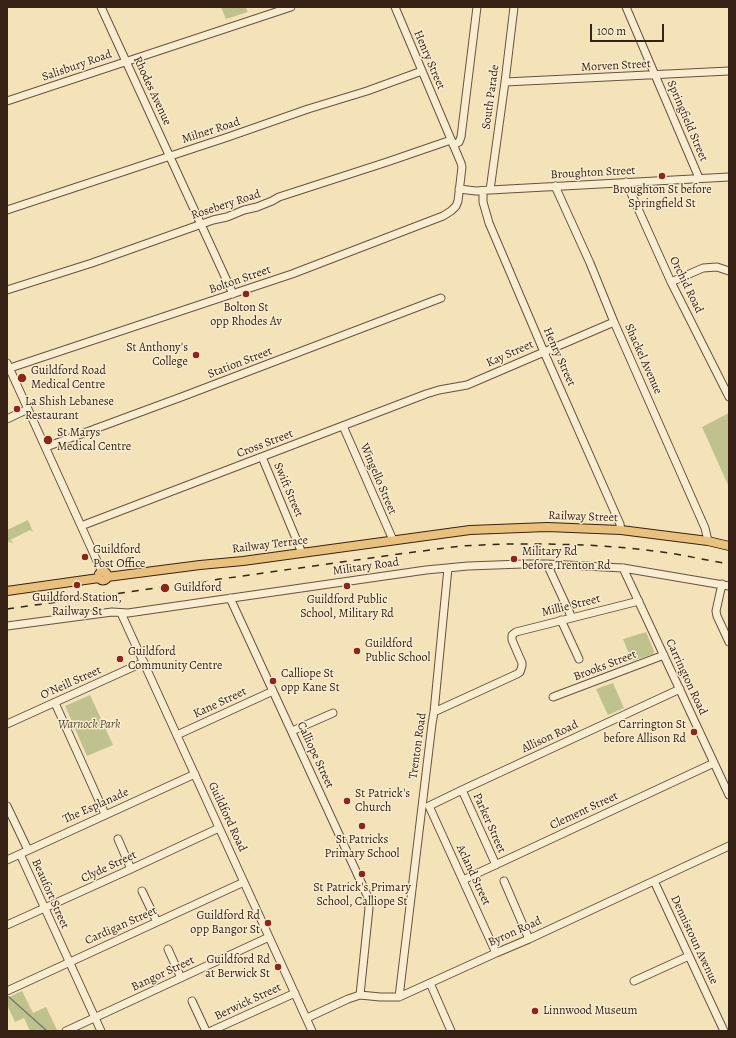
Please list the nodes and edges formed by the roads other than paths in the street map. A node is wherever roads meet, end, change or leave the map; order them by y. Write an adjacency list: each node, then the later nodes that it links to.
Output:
1 (101, 7): 7 (street, Rhodes Avenue)
2 (291, 7): 7 (street, Salisbury Road)
3 (394, 7): 8 (street, Henry Street)
4 (477, 7): 13 (street)
5 (514, 7): 11 (street, South Parade)
6 (626, 7): 10 (street, Springfield Street)
7 (126, 61): 12 (street, Salisbury Road); 14 (street, Rhodes Avenue)
8 (422, 71): 13 (street, Henry Street); 14 (street, Milner Road)
9 (729, 71): 10 (street, Morven Street)
10 (656, 75): 11 (street, Morven Street); 16 (street, Springfield Street)
11 (505, 82): 20 (street, South Parade)
12 (7, 101)
13 (452, 143): 19 (street, Henry Street); 22 (street, Rosebery Road)
14 (170, 156): 21 (street, Milner Road); 22 (street, Rhodes Avenue)
15 (729, 177): 16 (street, Broughton Street)
16 (700, 178): 17 (street, Broughton Street)
17 (626, 182): 18 (street, Broughton Street); 24 (street, Orchid Road)
18 (555, 186): 20 (street, Broughton Street); 28 (street, Shackel Avenue)
19 (459, 190): 20 (street, Broughton Street); 26 (street, Bolton Street)
20 (479, 191): 29 (street, Henry Street)
21 (7, 210)
22 (201, 225): 25 (street, Rosebery Road); 26 (street, Rhodes Avenue)
23 (729, 271): 24 (street)
24 (672, 282): 32 (street, Orchid Road)
25 (7, 290)
26 (233, 294): 30 (street, Bolton Street)
27 (441, 298): 36 (street, Station Street)
28 (614, 322): 29 (street, Kay Street); 42 (street, Shackel Avenue)
29 (544, 352): 31 (street, Kay Street); 39 (street, Henry Street)
30 (8, 366): 33 (street)
31 (458, 387): 35 (street, Cross Street)
32 (729, 397)
33 (28, 409): 34 (street); 36 (street)
34 (7, 419)
35 (343, 426): 37 (street, Cross Street); 41 (street, Wingello Street)
36 (46, 447): 38 (street)
37 (262, 457): 38 (street, Cross Street); 44 (street, Swift Street)
38 (81, 526): 48 (street)
39 (620, 530): 40 (main road, Railway Street); 42 (main road, Railway Street)
40 (436, 535): 41 (main road, Railway Terrace)
41 (393, 540): 44 (main road, Railway Terrace)
42 (708, 541): 43 (main road, Railway Street)
43 (729, 546)
44 (302, 553): 48 (main road, Railway Terrace)
45 (547, 564): 46 (street, Military Road); 47 (street, Military Road); 54 (street)
46 (448, 568): 51 (street, Military Road); 65 (street, Trenton Road)
47 (623, 568): 49 (street, Military Road); 52 (street, Carrington Road)
48 (102, 575): 50 (main road, Railway Terrace)
49 (726, 585): 57 (street)
50 (7, 591)
51 (230, 598): 53 (street, Military Road); 62 (street, Calliope Street)
52 (639, 601): 54 (street, Millie Street); 58 (street, Carrington Road)
53 (121, 613): 56 (street, Military Road); 60 (street, Guildford Road)
54 (572, 618): 55 (street, Millie Street)
55 (561, 620): 59 (street); 65 (street, Millie Street)
56 (7, 626)
57 (729, 642)
58 (664, 655): 61 (street, Carrington Road); 63 (street, Brooks Street)
59 (579, 659)
60 (144, 662): 64 (street, O'Neill Street); 69 (street, Guildford Road)
61 (680, 689): 70 (street, Carrington Road); 72 (street, Allison Road)
62 (273, 691): 68 (street, Calliope Street); 69 (street, Kane Street)
63 (554, 697)
64 (55, 703): 67 (street, O'Neill Street); 76 (street)
65 (434, 712): 74 (street, Trenton Road)
66 (333, 713): 68 (street)
67 (7, 724)
68 (292, 731): 104 (street, Calliope Street)
69 (177, 734): 71 (street, Guildford Road)
70 (714, 763): 73 (street, Carrington Road); 83 (street, Clement Street)
71 (195, 774): 76 (street, The Esplanade); 77 (street, Guildford Road)
72 (462, 790): 74 (street, Allison Road); 83 (street, Parker Street)
73 (729, 795)
74 (425, 805): 85 (street, Acland Street); 105 (street, Trenton Road)
75 (7, 806): 80 (street)
76 (105, 814): 80 (street, The Esplanade)
77 (219, 828): 84 (street, Clyde Street); 88 (street, Guildford Road)
78 (118, 839): 84 (street)
79 (729, 846): 87 (street, Byron Road)
80 (28, 850): 81 (street, The Esplanade)
81 (20, 854): 82 (street, The Esplanade); 90 (street, Beaufort Street)
82 (7, 860)
83 (496, 865): 85 (street, Clement Street)
84 (131, 869): 90 (street, Clyde Street)
85 (463, 880): 96 (street, Acland Street)
86 (504, 881): 94 (street)
87 (654, 881): 94 (street, Byron Road); 97 (street, Dennistoun Avenue)
88 (244, 882): 91 (street, Cardigan Street); 93 (street, Guildford Road)
89 (142, 891): 91 (street)
90 (44, 908): 92 (street, Clyde Street); 98 (street, Beaufort Street)
91 (157, 922): 98 (street, Cardigan Street)
92 (7, 925)
93 (269, 937): 99 (street, Bangor Street); 103 (street, Guildford Road)
94 (529, 939): 96 (street, Byron Road)
95 (168, 949): 99 (street)
96 (496, 953): 101 (street, Byron Road)
97 (689, 956): 100 (street); 115 (street, Dennistoun Avenue)
98 (69, 962): 102 (street, Cardigan Street); 107 (street, Beaufort Street)
99 (181, 978): 107 (street, Bangor Street)
100 (634, 981)
101 (430, 983): 105 (street, Byron Road); 114 (street)
102 (7, 991)
103 (295, 992): 108 (street, Guildford Road); 112 (street, Berwick Street)
104 (360, 995): 105 (street, Byron Road); 108 (street, Byron Road)
105 (399, 997)
106 (192, 1001): 111 (street)
107 (95, 1018): 109 (street, Bangor Street); 110 (street, Beaufort Street)
108 (307, 1018): 113 (street, Guildford Road)
109 (66, 1031)
110 (101, 1031)
111 (206, 1031)
112 (211, 1031)
113 (312, 1031)
114 (451, 1031)
115 (723, 1031)

